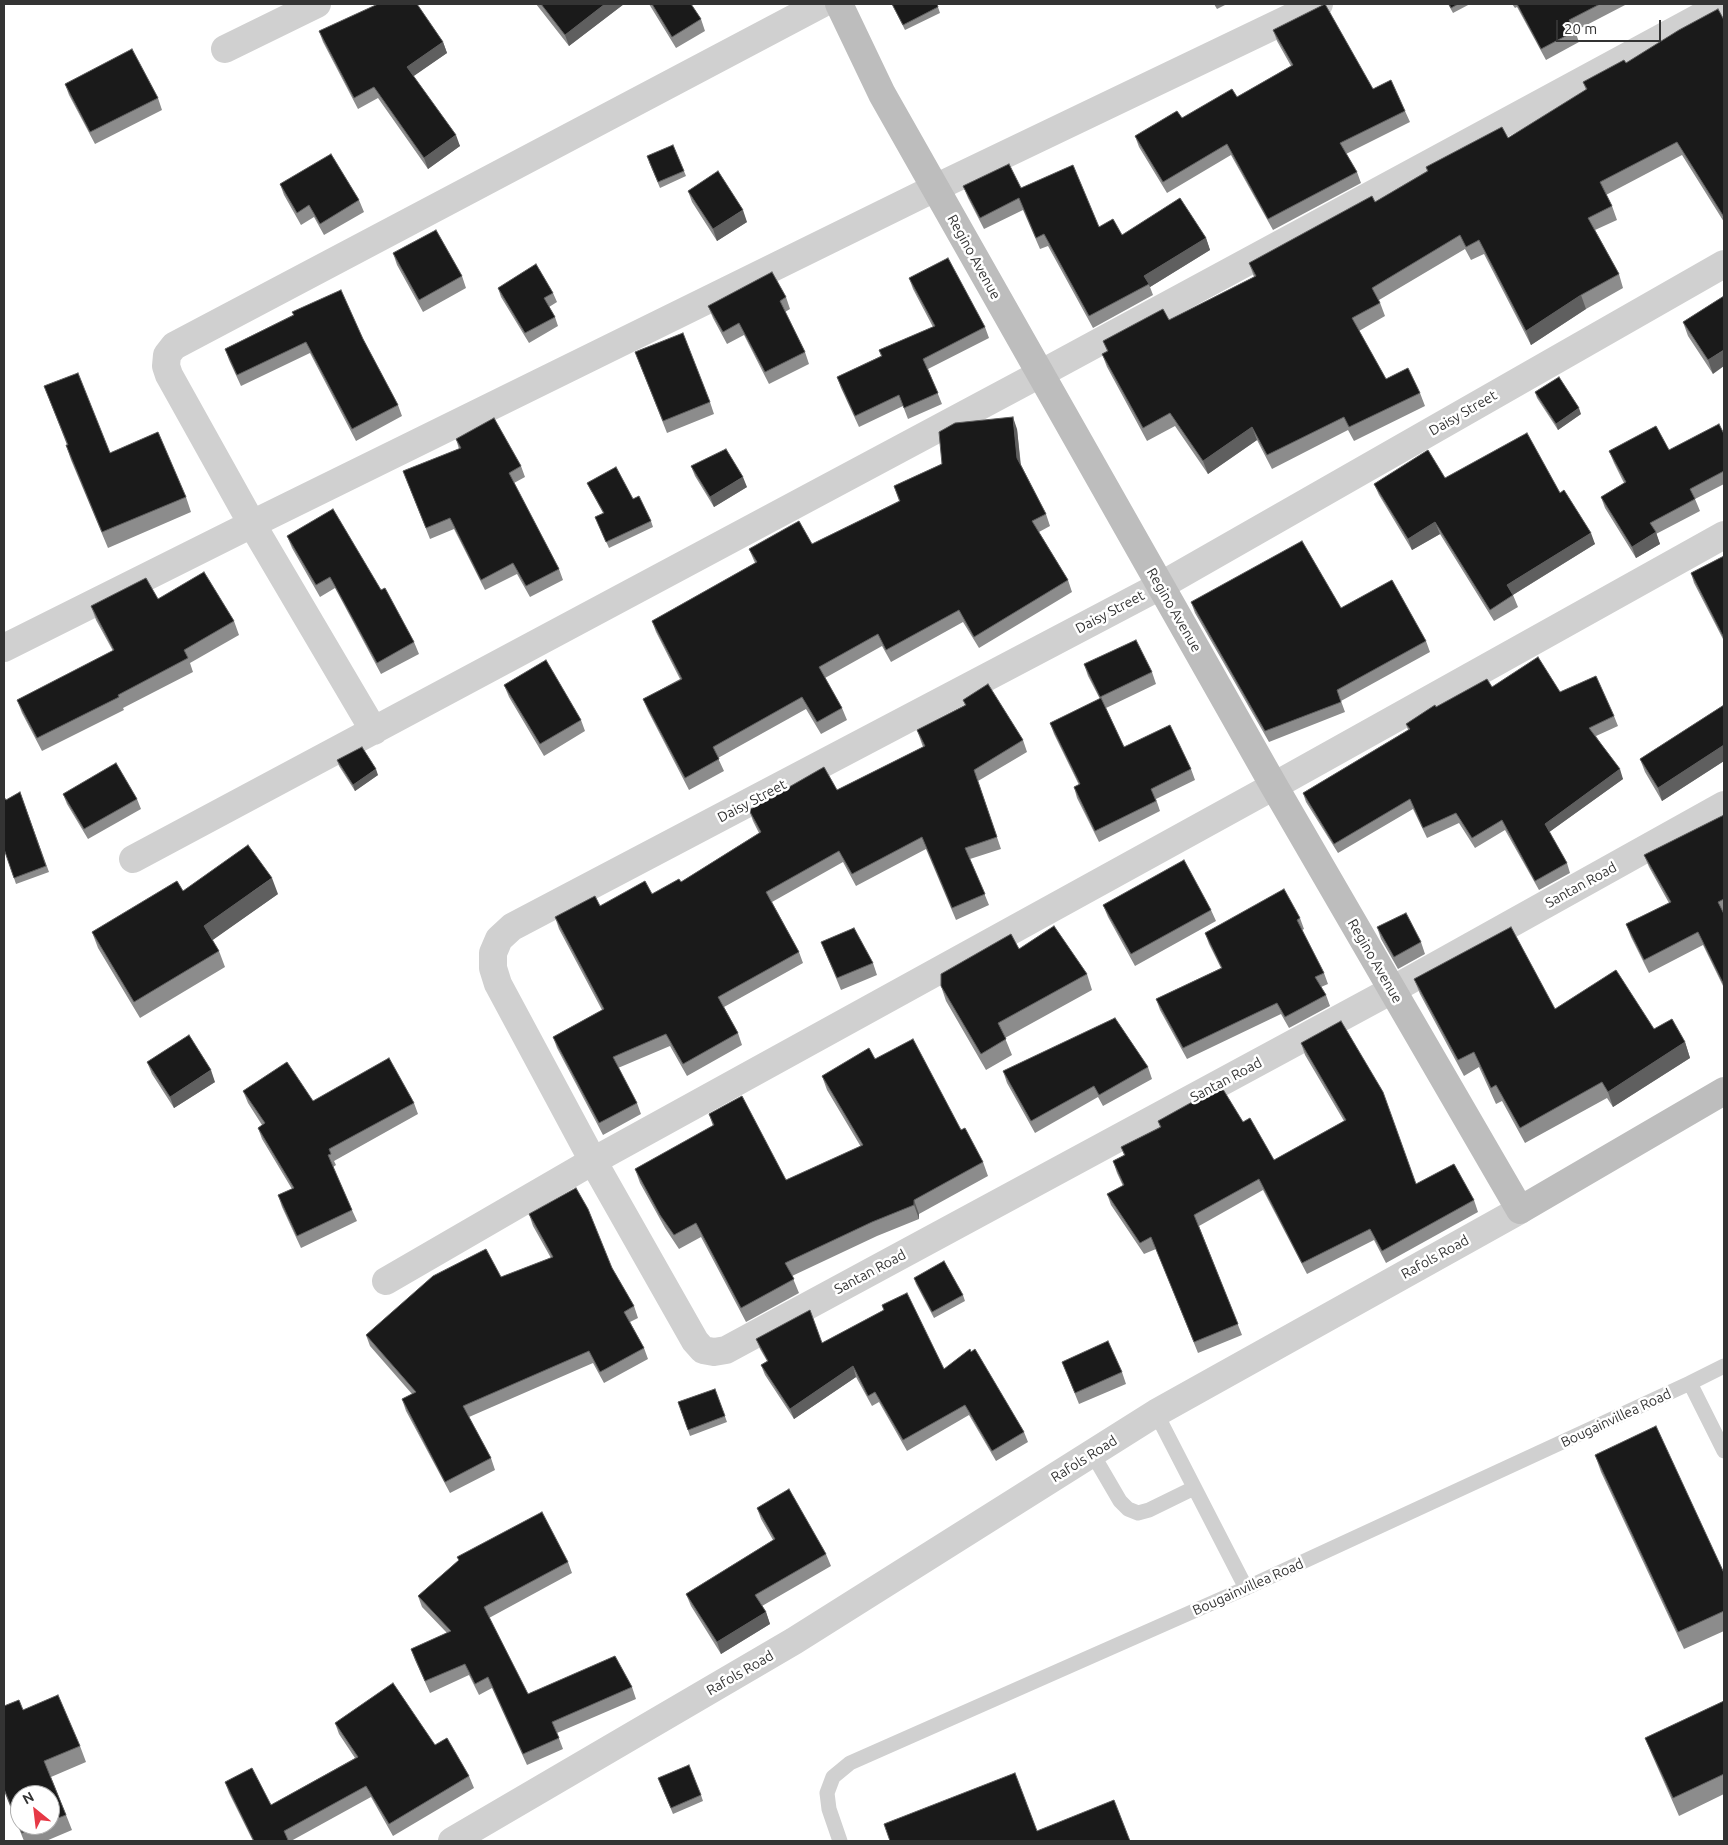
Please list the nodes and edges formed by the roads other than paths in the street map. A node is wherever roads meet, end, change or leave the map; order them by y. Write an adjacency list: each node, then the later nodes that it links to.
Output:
1 (317, 4): 6 (street)
2 (821, 4): 10 (street)
3 (839, 4): 7 (street, Regino Avenue)
4 (1319, 4): 7 (street)
5 (1724, 4): 9 (street)
6 (225, 49)
7 (936, 188): 9 (street, Regino Avenue); 10 (street)
8 (1724, 264): 12 (street, Daisy Street)
9 (1040, 374): 12 (street, Regino Avenue); 14 (street)
10 (252, 524): 13 (street); 14 (street)
11 (1724, 535): 15 (street)
12 (1160, 586): 15 (street, Regino Avenue); 20 (street, Daisy Street)
13 (4, 648)
14 (374, 731): 17 (street)
15 (1274, 786): 18 (street, Regino Avenue); 20 (street)
16 (1724, 805): 18 (street, Santan Road)
17 (133, 859)
18 (1392, 990): 20 (street, Santan Road); 21 (street, Regino Avenue)
19 (1724, 1091): 21 (street, Rafols Road)
20 (593, 1161): 22 (street)
21 (1520, 1210): 25 (street, Rafols Road)
22 (386, 1281)
23 (1724, 1366): 24 (lane, Bougainvillea Road)
24 (1690, 1384): 26 (lane); 29 (lane, Bougainvillea Road)
25 (1156, 1413): 27 (street, Rafols Road); 28 (lane)
26 (1724, 1451)
27 (1092, 1453): 28 (lane); 30 (street, Rafols Road)
28 (1194, 1488): 29 (lane)
29 (1246, 1588): 31 (lane, Bougainvillea Road)
30 (452, 1841)
31 (840, 1841)

